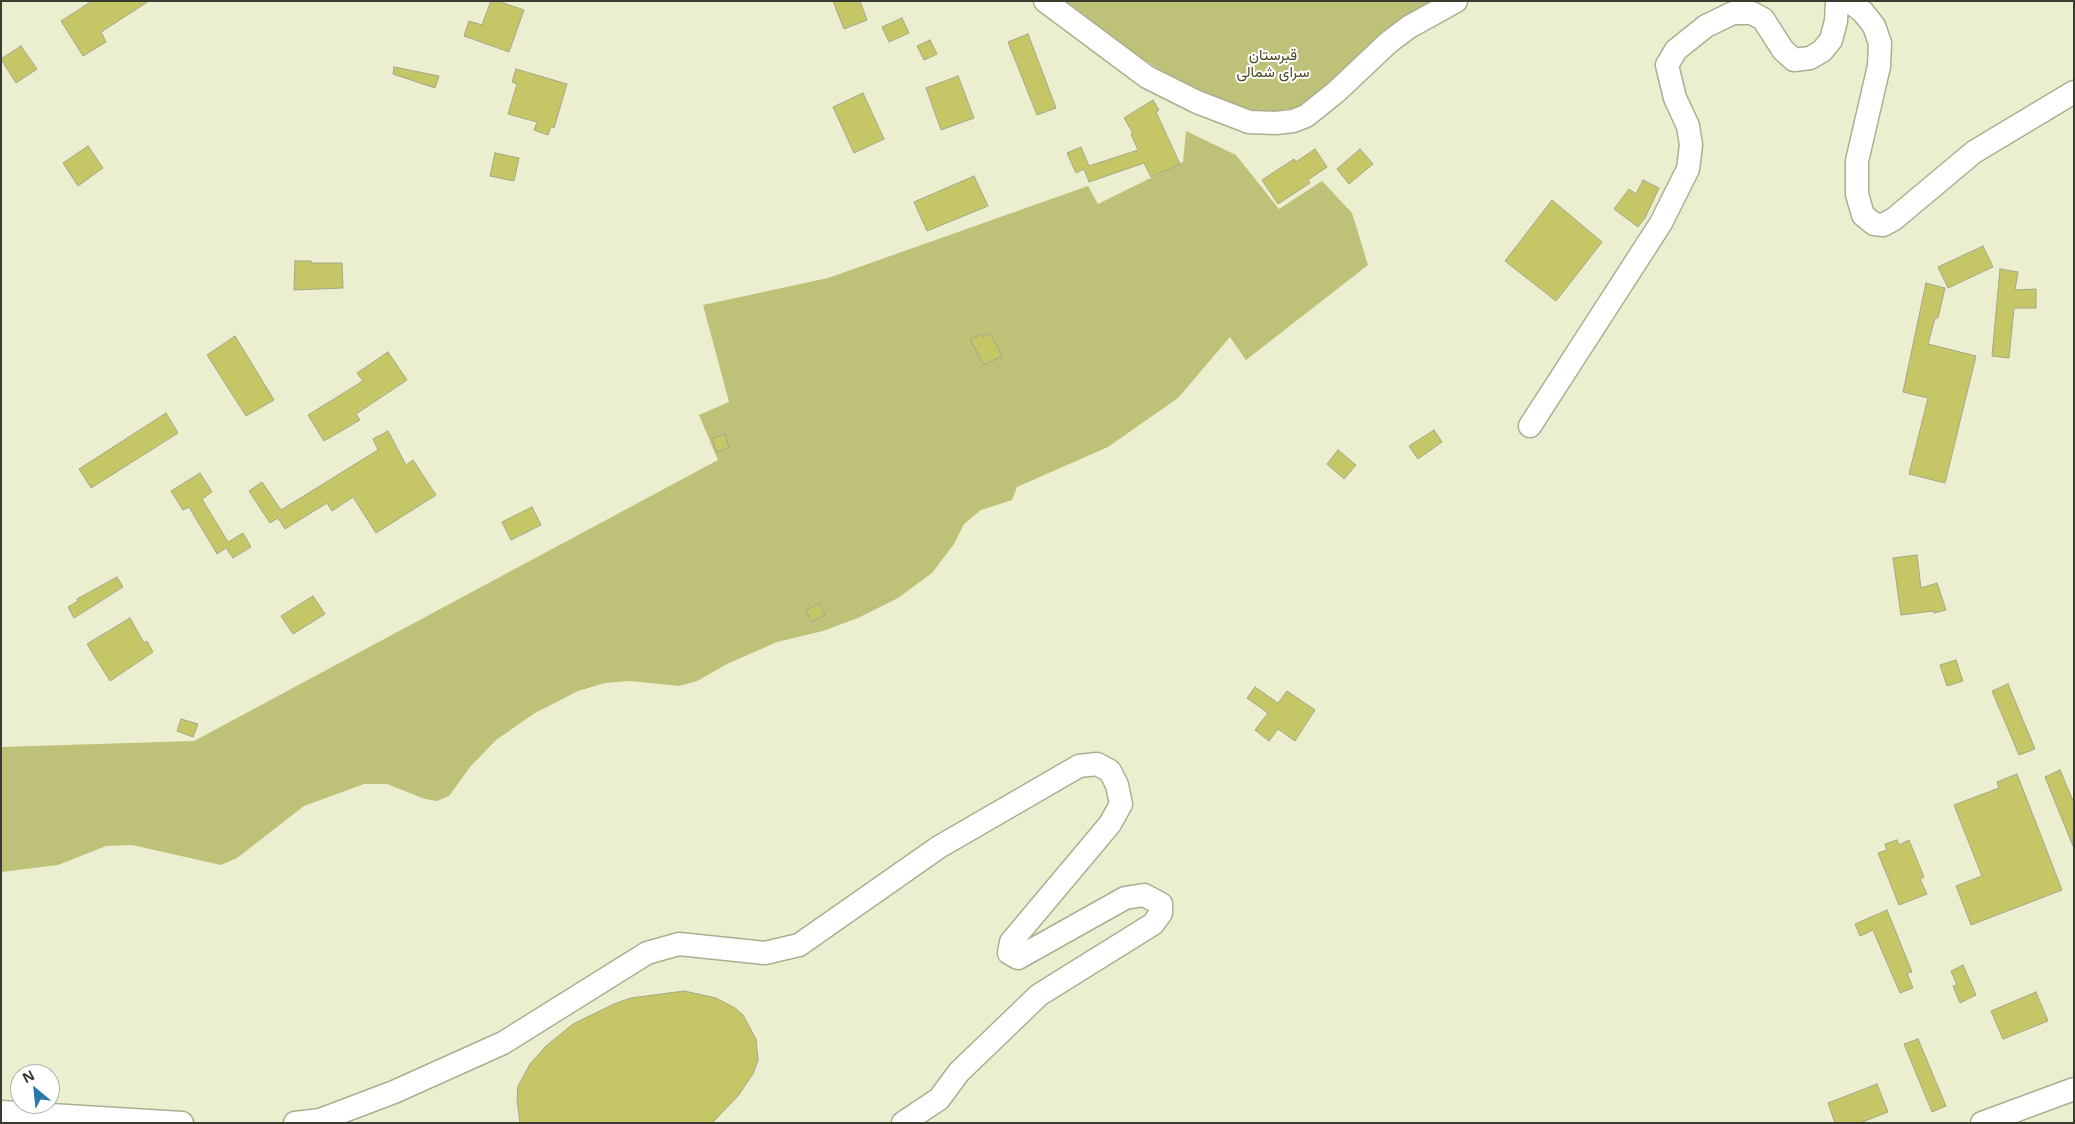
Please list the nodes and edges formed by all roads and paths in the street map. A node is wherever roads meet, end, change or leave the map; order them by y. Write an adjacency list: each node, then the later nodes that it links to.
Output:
1 (1045, 1): 2 (street)
2 (1456, 1)
3 (1837, 1): 6 (street)
4 (1849, 1): 5 (street)
5 (2074, 92)
6 (1530, 426)
7 (2074, 1089): 12 (street)
8 (1, 1112): 9 (street)
9 (182, 1123)
10 (294, 1123): 11 (street)
11 (903, 1123)
12 (1982, 1123)

